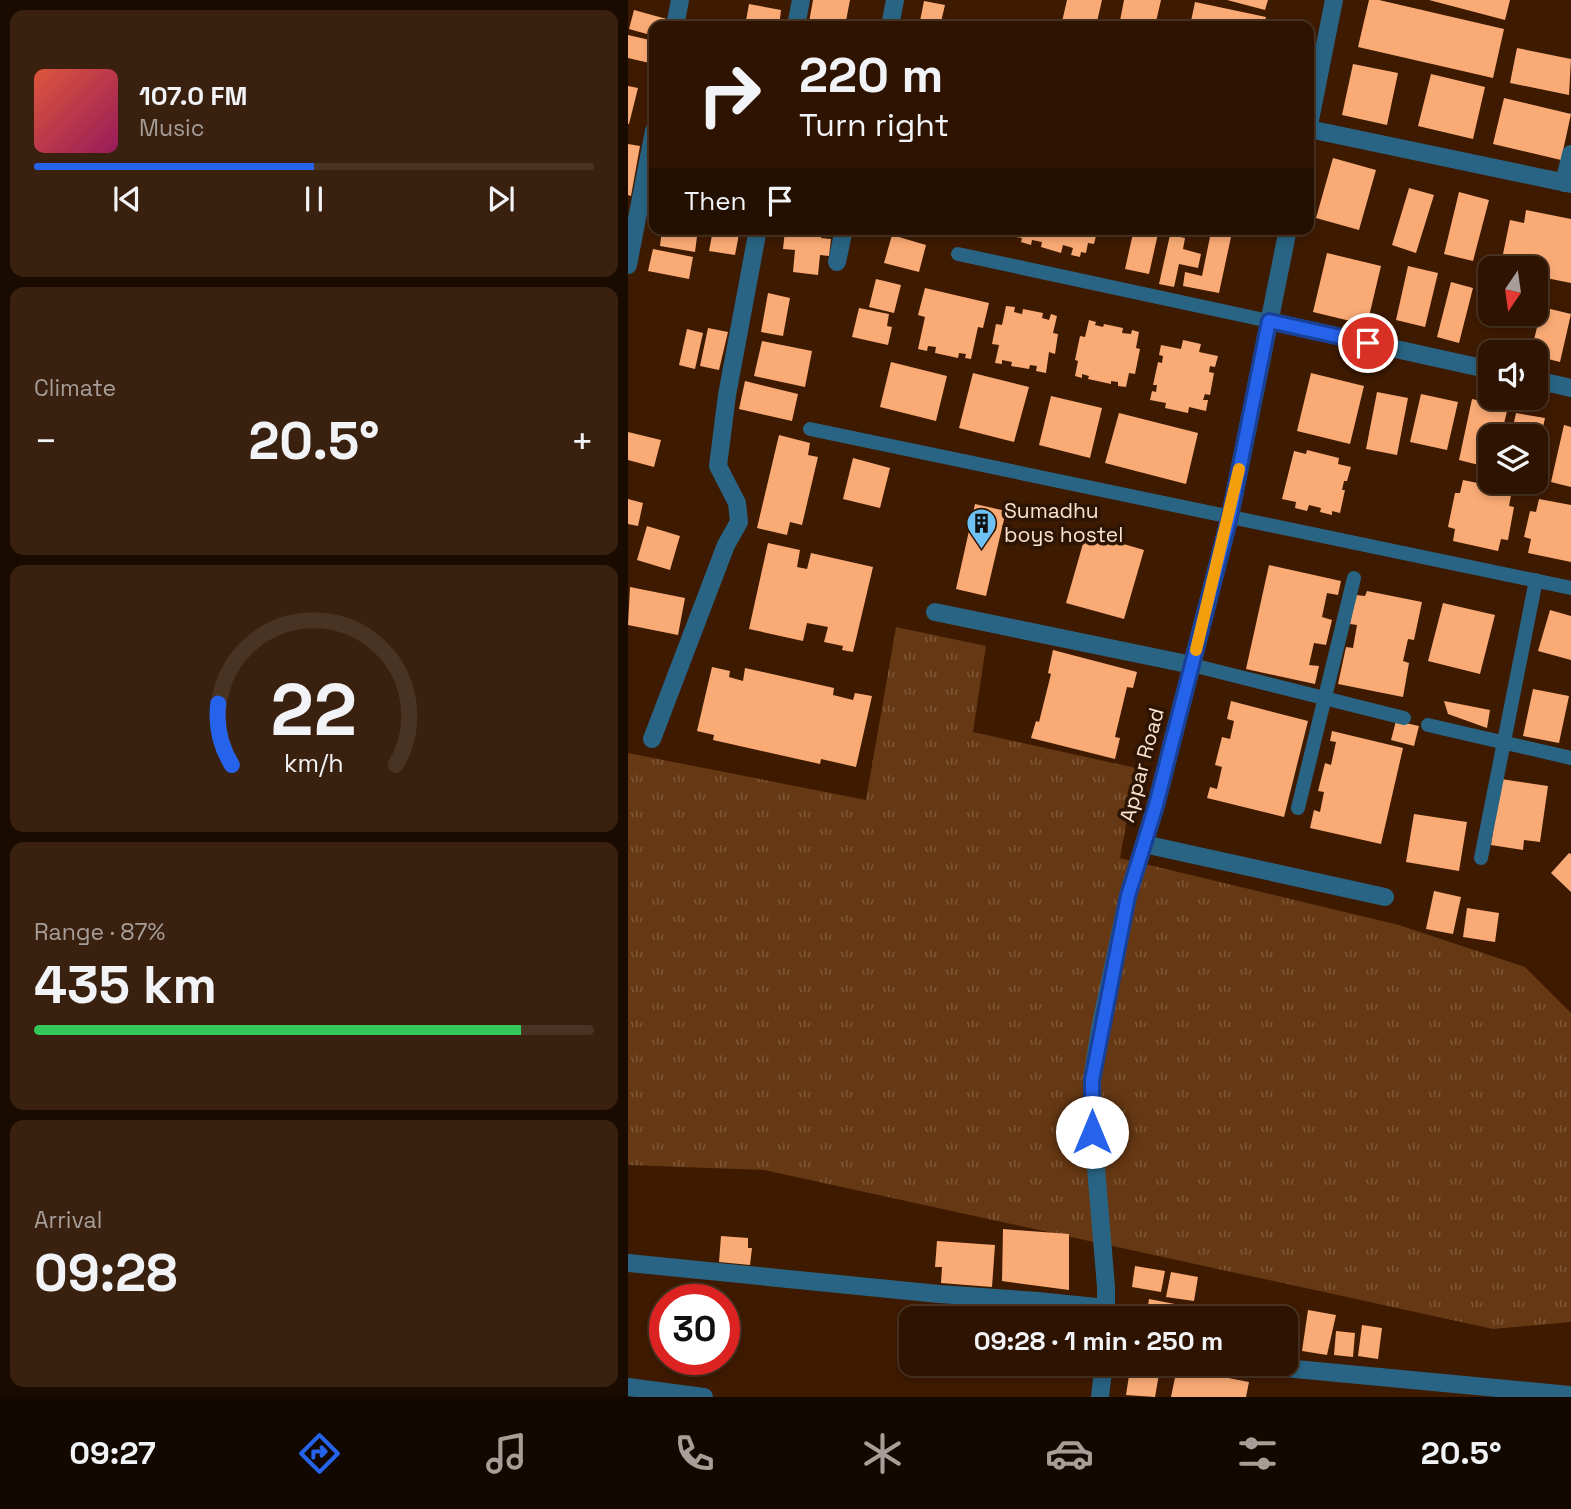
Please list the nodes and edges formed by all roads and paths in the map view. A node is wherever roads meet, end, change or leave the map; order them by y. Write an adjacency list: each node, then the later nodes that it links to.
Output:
1 (680, 0): 5 (street)
2 (801, 0): 6 (street)
3 (896, 0): 7 (street)
4 (1334, 0): 8 (street)
5 (676, 21)
6 (797, 21)
7 (891, 21)
8 (1314, 102)
9 (1314, 128): 12 (street)
10 (1571, 154): 12 (street)
11 (649, 157): 18 (street)
12 (1567, 184)
13 (757, 235): 33 (street)
14 (843, 235): 17 (street)
15 (1287, 235): 19 (street, Appar Road)
16 (958, 254): 19 (lane)
17 (837, 262)
18 (628, 265)
19 (1269, 321): 20 (street); 24 (street, Appar Road)
20 (1478, 367)
21 (1548, 383): 22 (street)
22 (1571, 388)
23 (809, 429): 24 (lane)
24 (1230, 516): 26 (lane); 29 (street, Appar Road)
25 (1354, 578): 30 (lane)
26 (1536, 580): 27 (lane); 34 (lane)
27 (1571, 588)
28 (935, 612): 29 (street)
29 (1192, 665): 30 (lane); 37 (street, Appar Road)
30 (1325, 698): 31 (lane); 36 (lane)
31 (1404, 718)
32 (1428, 725): 34 (lane)
33 (652, 739)
34 (1502, 744): 35 (lane); 38 (lane)
35 (1571, 758)
36 (1298, 808)
37 (1144, 844): 39 (street); 42 (street, Appar Road)
38 (1481, 858)
39 (1385, 897)
40 (628, 1263): 41 (street)
41 (1039, 1306)
42 (1106, 1306)
43 (1298, 1369): 46 (street)
44 (1102, 1376): 48 (street)
45 (628, 1387): 47 (street)
46 (1571, 1395)
47 (704, 1397)
48 (1100, 1397)

